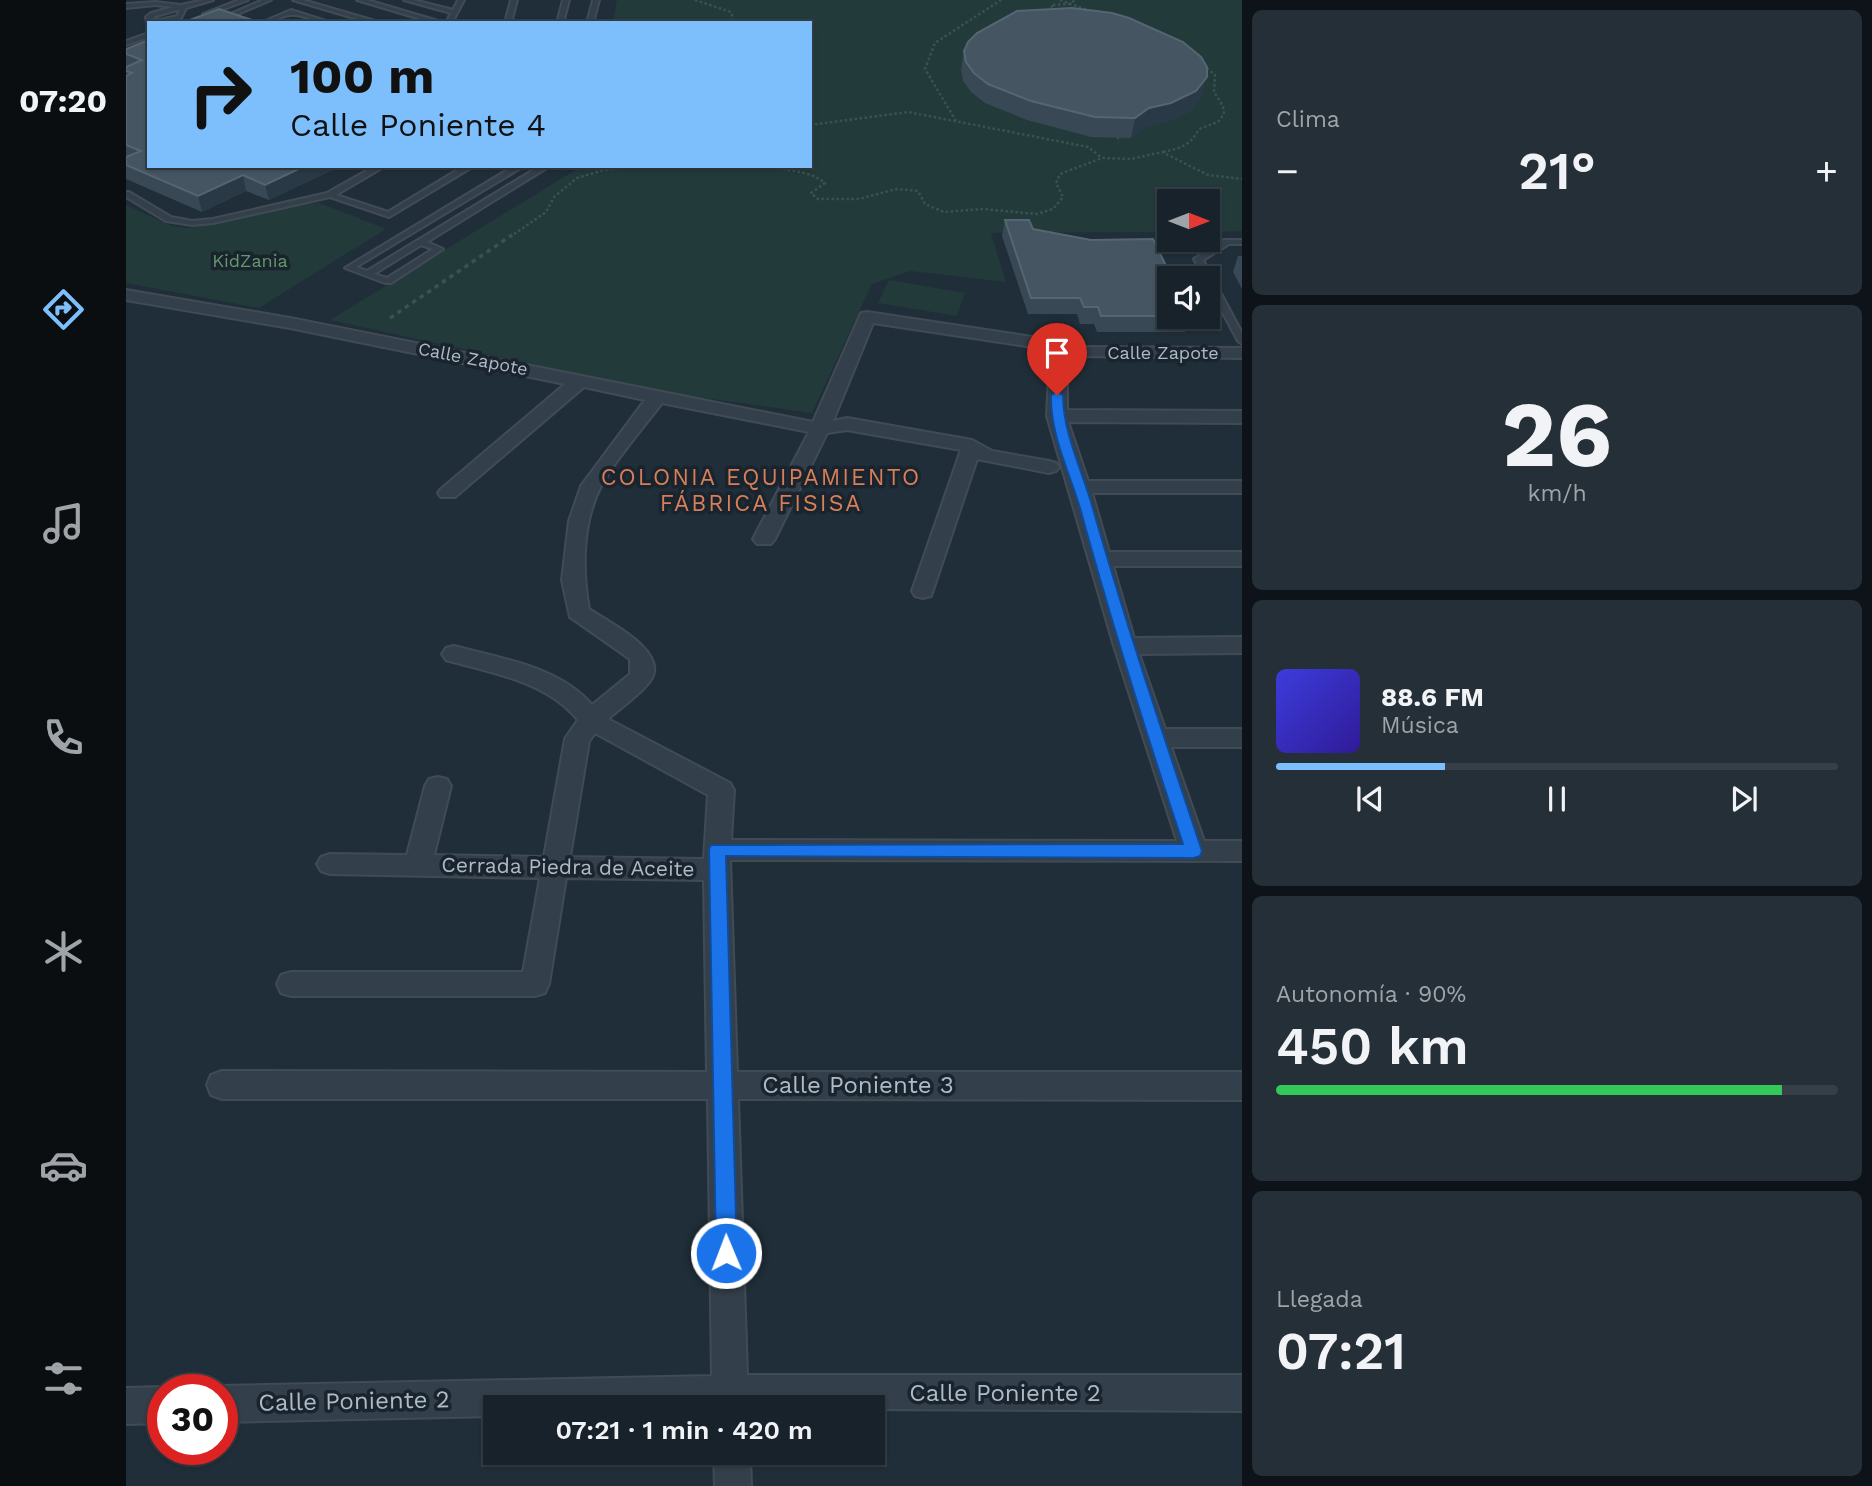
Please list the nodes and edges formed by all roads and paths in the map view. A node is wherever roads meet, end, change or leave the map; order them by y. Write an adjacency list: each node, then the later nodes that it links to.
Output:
1 (210, 0): 18 (lane)
2 (245, 0): 23 (lane)
3 (268, 0): 21 (lane)
4 (296, 0): 26 (lane)
5 (360, 0): 27 (lane)
6 (407, 0): 15 (lane)
7 (461, 0): 19 (lane)
8 (514, 0): 29 (lane)
9 (566, 0): 30 (lane)
10 (596, 0): 31 (lane)
11 (695, 0): 32 (path)
12 (1001, 0): 36 (path)
13 (1060, 0): 16 (path)
14 (1075, 0): 16 (path)
15 (429, 3): 19 (lane)
16 (1070, 4): 20 (path); 22 (path)
17 (126, 6): 18 (lane)
18 (184, 9): 18 (lane)
19 (454, 12): 28 (lane)
20 (1094, 12)
21 (231, 15)
22 (1059, 17)
23 (194, 19)
24 (268, 21): 25 (lane)
25 (320, 21)
26 (372, 21)
27 (435, 21)
28 (450, 21)
29 (509, 21)
30 (561, 21)
31 (591, 21)
32 (730, 21)
33 (147, 36): 34 (lane)
34 (126, 43)
35 (1196, 61): 40 (path)
36 (956, 122): 38 (path); 41 (path)
37 (1113, 124): 39 (path)
38 (812, 125)
39 (1119, 142)
40 (1162, 152): 41 (path); 48 (path)
41 (1102, 159): 47 (path)
42 (377, 168): 50 (lane)
43 (467, 168): 51 (lane)
44 (517, 168): 54 (lane)
45 (543, 168): 52 (lane)
46 (634, 168): 56 (path)
47 (791, 168)
48 (1242, 179)
49 (126, 194): 50 (lane)
50 (330, 195): 51 (lane)
51 (388, 215)
52 (421, 242): 54 (lane); 54 (lane)
53 (1242, 242): 57 (lane)
54 (368, 274)
55 (126, 295): 62 (street, Calle Zapote)
56 (390, 318)
57 (1242, 341)
58 (1046, 344): 66 (street)
59 (1083, 352): 60 (street, Calle Zapote)
60 (1242, 353)
61 (1058, 375): 64 (street)
62 (581, 380): 63 (street, Calle Zapote); 71 (street)
63 (657, 396): 66 (street, Calle Zapote); 79 (street)
64 (1057, 416): 65 (street); 69 (street)
65 (1242, 417)
66 (820, 429): 67 (street, Calle Zapote); 72 (street)
67 (972, 446): 68 (street, Calle Zapote); 75 (street)
68 (1049, 467)
69 (1080, 487): 70 (street); 73 (street)
70 (1242, 487)
71 (448, 493)
72 (764, 539)
73 (1100, 559): 74 (street); 77 (street)
74 (1242, 559)
75 (923, 591)
76 (1242, 645): 77 (street)
77 (1125, 646): 80 (street)
78 (454, 654): 79 (street)
79 (591, 720): 85 (street); 88 (street)
80 (1156, 738): 81 (street); 83 (street)
81 (1242, 738)
82 (438, 786): 87 (street, Cerrada Piedra de Aceite)
83 (1194, 851): 84 (street, Cerrada Piedra de Aceite); 85 (street, Cerrada Piedra de Aceite)
84 (1242, 851)
85 (718, 860): 88 (street, Cerrada Piedra de Aceite); 91 (street)
86 (330, 864): 87 (street, Cerrada Piedra de Aceite)
87 (418, 865): 88 (street, Cerrada Piedra de Aceite)
88 (554, 867): 89 (street)
89 (291, 984)
90 (222, 1085): 91 (street, Calle Poniente 3)
91 (722, 1085): 92 (street, Calle Poniente 3); 94 (street)
92 (1242, 1086)
93 (1242, 1393): 95 (street, Calle Poniente 2)
94 (730, 1395)
95 (885, 1398)
96 (483, 1402): 97 (street, Calle Poniente 2)
97 (238, 1404)
98 (147, 1405): 99 (street)
99 (126, 1406)
100 (732, 1465): 101 (street)
101 (733, 1486)

